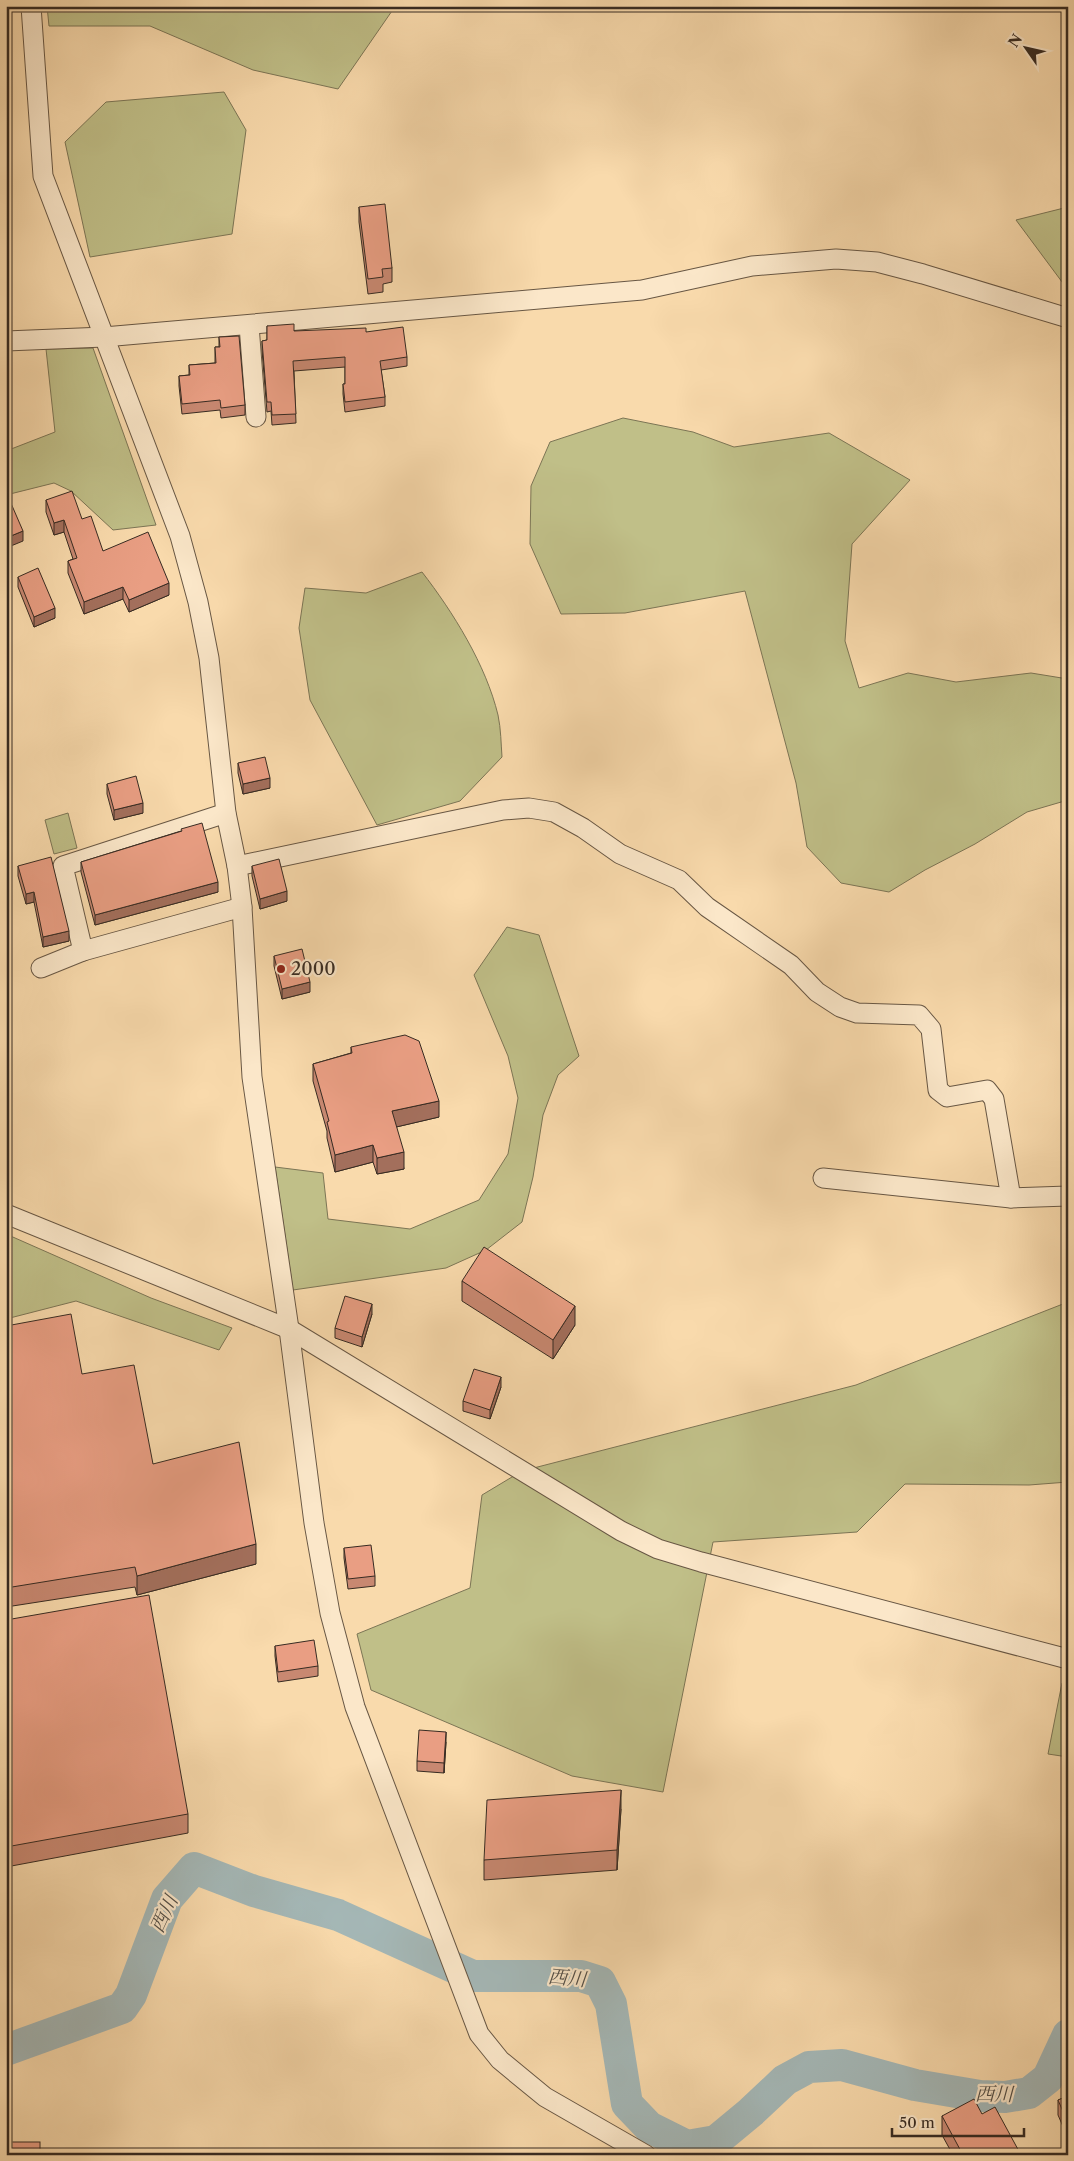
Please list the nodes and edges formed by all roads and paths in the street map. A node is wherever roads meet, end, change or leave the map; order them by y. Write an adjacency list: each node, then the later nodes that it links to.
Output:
1 (30, 6): 4 (street)
2 (1068, 318): 3 (street)
3 (249, 325): 4 (street); 6 (street)
4 (104, 337): 5 (street); 7 (street)
5 (6, 341)
6 (256, 417)
7 (226, 813): 8 (street); 10 (street)
8 (237, 866): 9 (street); 14 (street)
9 (242, 906): 10 (street); 16 (street)
10 (82, 951): 11 (street)
11 (41, 968)
12 (824, 1178): 14 (street)
13 (1068, 1196): 14 (street)
14 (1011, 1198)
15 (6, 1214): 16 (street)
16 (289, 1329): 17 (street); 18 (street)
17 (1068, 1659)
18 (646, 2155)

